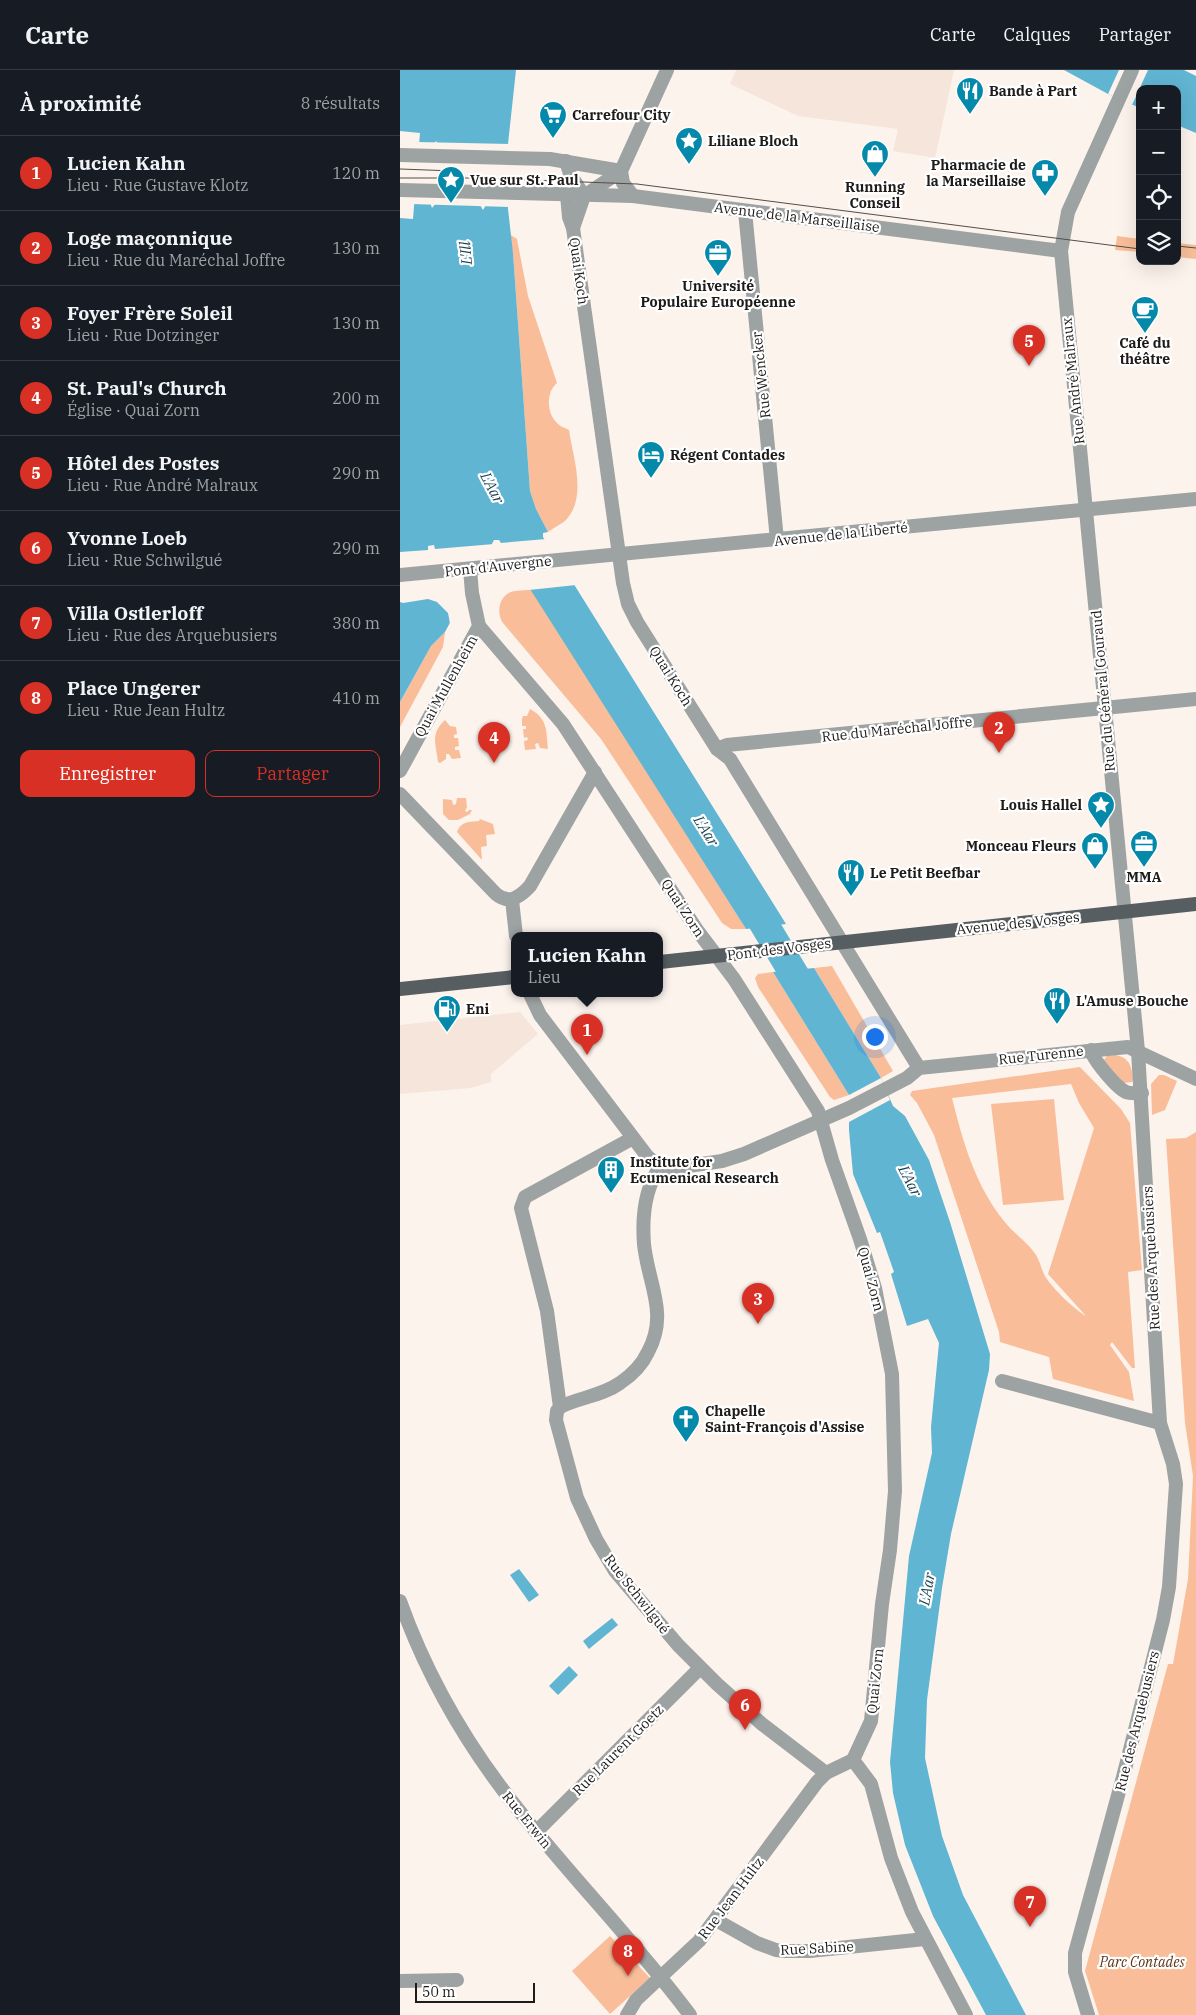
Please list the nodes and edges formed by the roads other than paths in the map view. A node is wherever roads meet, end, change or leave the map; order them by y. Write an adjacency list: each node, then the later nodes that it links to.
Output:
1 (667, 70): 5 (street)
2 (1132, 70): 12 (street, Rue André Malraux)
3 (403, 155): 4 (street)
4 (566, 161): 5 (street); 8 (street)
5 (621, 171): 8 (street); 9 (street)
6 (403, 190): 7 (street, Avenue de la Marseillaise)
7 (567, 195): 8 (street, Avenue de la Marseillaise); 11 (street, Quai Koch)
8 (584, 196): 9 (street, Avenue de la Marseillaise); 11 (street, Quai Koch)
9 (633, 196): 10 (street, Avenue de la Marseillaise)
10 (744, 211): 12 (street, Avenue de la Marseillaise); 15 (street, Rue Wencker)
11 (573, 228): 16 (street, Quai Koch)
12 (1061, 251): 14 (street, Rue André Malraux)
13 (1196, 499): 14 (street, Avenue de la Liberté)
14 (1085, 510): 15 (street, Avenue de la Liberté); 22 (street, Rue du Général Gouraud)
15 (777, 540): 16 (street, Avenue de la Liberté)
16 (621, 556): 17 (street, Avenue de la Liberté); 23 (street, Quai Koch)
17 (596, 558): 18 (street, Pont d'Auvergne)
18 (470, 569): 19 (street, Pont d'Auvergne); 20 (street)
19 (400, 575)
20 (478, 620): 24 (street, Quai Mullenheim); 25 (street, Quai Zorn)
21 (1196, 699): 22 (street, Rue du Maréchal Joffre)
22 (1104, 708): 23 (street, Rue du Maréchal Joffre); 29 (street, Rue du Général Gouraud)
23 (717, 749): 31 (street, Quai Koch)
24 (400, 771)
25 (596, 772): 27 (street); 32 (street, Quai Zorn)
26 (400, 794): 27 (street)
27 (512, 900): 30 (street)
28 (1196, 904): 29 (main road, Avenue des Vosges)
29 (1125, 912): 31 (main road, Avenue des Vosges); 38 (street, Rue du Général Gouraud)
30 (516, 932)
31 (841, 941): 32 (main road, Pont des Vosges); 39 (street, Quai Koch)
32 (716, 956): 33 (main road, Pont des Vosges); 42 (street, Quai Zorn)
33 (663, 962)
34 (511, 977): 35 (main road)
35 (400, 989)
36 (531, 997): 43 (street)
37 (1091, 1050): 38 (street, Rue Turenne); 39 (street, Rue Turenne); 41 (street)
38 (1138, 1051): 40 (street, Rue Turenne); 41 (street, Rue des Arquebusiers)
39 (919, 1068): 42 (street, Rue Turenne)
40 (1196, 1079)
41 (1142, 1093): 47 (street, Rue des Arquebusiers)
42 (821, 1122): 44 (street, Rue Turenne); 50 (street, Quai Zorn)
43 (633, 1138): 44 (street); 46 (street, Rue Schwilgué)
44 (660, 1167): 46 (street)
45 (1002, 1381): 47 (street)
46 (560, 1407): 49 (street, Rue Schwilgué)
47 (1160, 1423): 61 (street, Rue des Arquebusiers)
48 (400, 1600): 52 (street, Rue Erwin)
49 (700, 1668): 51 (street, Rue Schwilgué); 52 (street, Rue Laurent Goetz)
50 (853, 1760): 51 (street); 54 (street)
51 (826, 1773): 53 (street, Rue Jean Hultz)
52 (536, 1832): 55 (street, Rue Erwin)
53 (716, 1920): 54 (street, Rue Sabine); 55 (street, Rue Jean Hultz)
54 (925, 1939): 60 (street)
55 (661, 1977): 58 (street, Rue Jean Hultz); 59 (street, Rue Erwin)
56 (457, 1980): 57 (street)
57 (400, 1981)
58 (627, 2015)
59 (690, 2015)
60 (966, 2015)
61 (1088, 2015)

